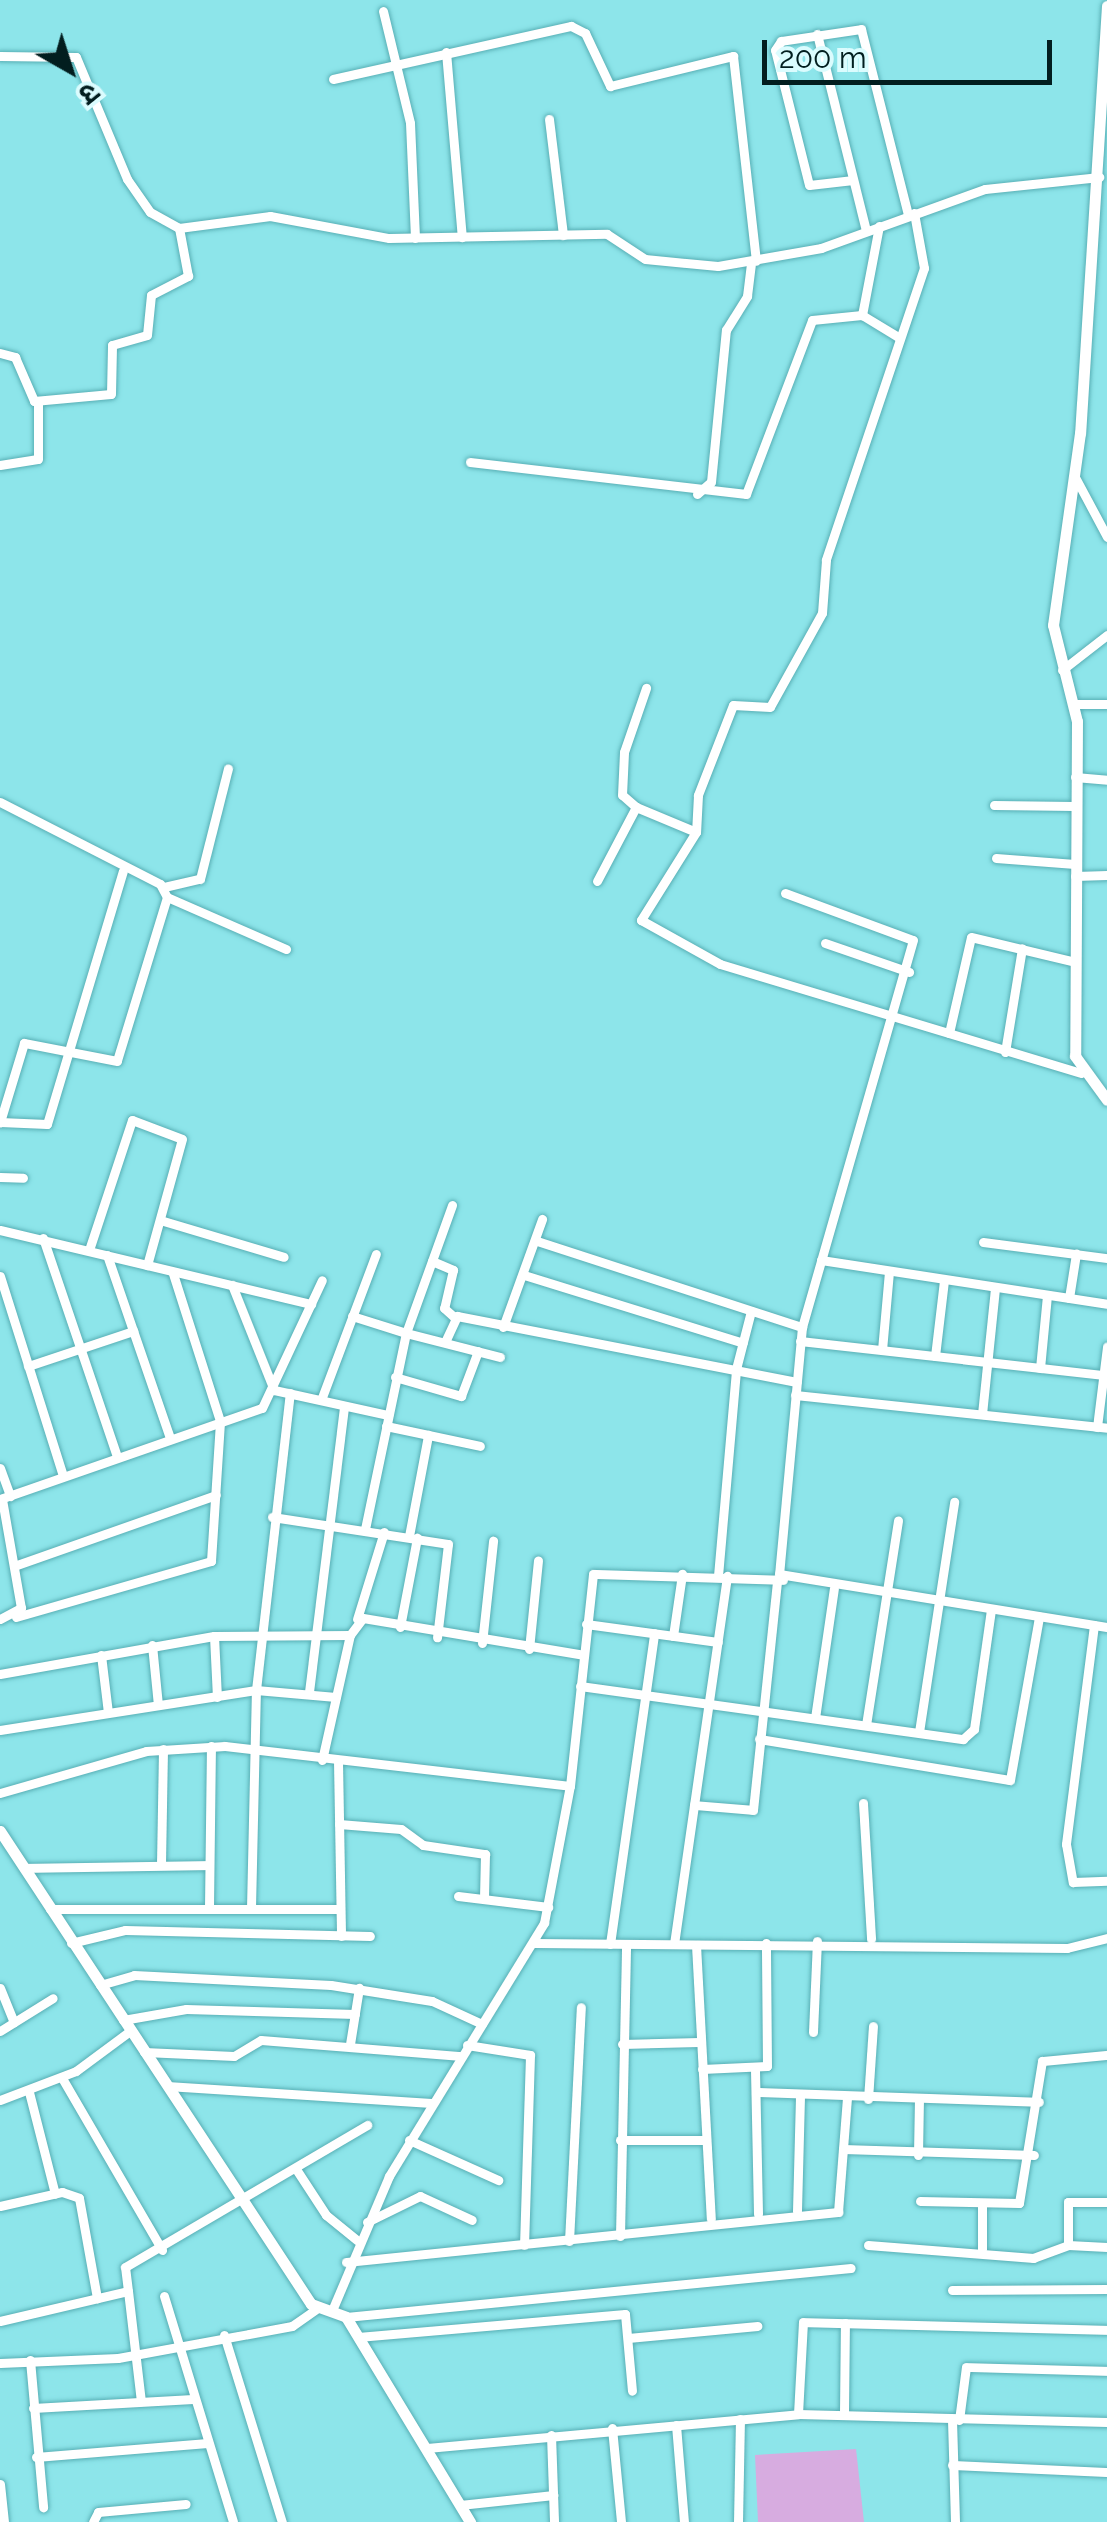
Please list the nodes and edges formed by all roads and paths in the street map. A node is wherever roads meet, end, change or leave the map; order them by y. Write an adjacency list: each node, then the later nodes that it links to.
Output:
1 (1107, 6): 9 (street)
2 (383, 11): 6 (street)
3 (817, 34): 10 (street); 10 (street); 11 (street)
4 (446, 52): 6 (street); 16 (street); 18 (street)
5 (0, 56): 13 (street)
6 (396, 62): 7 (street); 17 (street)
7 (333, 79)
8 (549, 118): 15 (street)
9 (1100, 177): 11 (street); 25 (street)
10 (853, 180): 14 (street)
11 (911, 214): 12 (street); 20 (street)
12 (879, 226): 14 (street); 19 (street)
13 (180, 228): 17 (street); 22 (street)
14 (866, 231): 18 (street)
15 (563, 235): 16 (street); 18 (street)
16 (462, 237): 17 (street)
17 (415, 238)
18 (754, 261): 26 (street)
19 (862, 315): 20 (street); 26 (street)
20 (900, 338): 40 (street)
21 (0, 353): 22 (street)
22 (38, 401): 24 (street)
23 (470, 462): 26 (street)
24 (0, 465)
25 (1074, 475): 27 (street); 29 (street)
26 (696, 495)
27 (1107, 537)
28 (1107, 636): 29 (street)
29 (1062, 670): 31 (street)
30 (646, 688): 39 (street)
31 (1074, 704): 32 (street); 34 (street)
32 (1107, 704)
33 (228, 768): 46 (street)
34 (1076, 777): 35 (street); 38 (street)
35 (1107, 780)
36 (0, 802): 43 (street)
37 (994, 805): 38 (street)
38 (1074, 806): 42 (street)
39 (636, 807): 40 (street); 45 (street)
40 (696, 832): 53 (street)
41 (996, 858): 42 (street)
42 (1075, 870): 44 (street); 51 (street)
43 (123, 871): 46 (street); 55 (street)
44 (1107, 875)
45 (597, 881)
46 (165, 892): 50 (street); 55 (street)
47 (785, 893): 52 (street)
48 (825, 943): 52 (street)
49 (1022, 948): 51 (street); 54 (street); 56 (street)
50 (286, 949)
51 (1076, 962): 57 (street)
52 (909, 972): 53 (street)
53 (893, 1015): 54 (street); 75 (street)
54 (950, 1033): 56 (street)
55 (64, 1051): 59 (street); 59 (street)
56 (1006, 1052): 57 (street)
57 (1081, 1073): 58 (street)
58 (1107, 1100)
59 (0, 1122)
60 (0, 1177): 61 (street)
61 (23, 1178)
62 (452, 1205): 76 (street)
63 (542, 1219): 67 (street)
64 (160, 1220): 69 (street); 73 (street); 77 (street)
65 (0, 1230): 66 (street)
66 (43, 1238): 69 (street); 101 (street)
67 (537, 1241): 80 (street); 90 (street)
68 (983, 1242): 71 (street)
69 (89, 1250): 72 (street)
70 (376, 1254): 91 (street)
71 (1076, 1254): 74 (street); 87 (street)
72 (107, 1255): 77 (street); 95 (street)
73 (284, 1257)
74 (1107, 1258)
75 (821, 1260): 79 (street); 94 (street)
76 (432, 1261): 92 (street); 96 (street)
77 (147, 1265): 78 (street)
78 (172, 1270): 84 (street); 120 (street)
79 (889, 1272): 82 (street); 102 (street)
80 (524, 1276): 93 (street); 99 (street)
81 (322, 1280): 88 (street)
82 (944, 1281): 85 (street); 105 (street)
83 (1, 1283): 107 (street)
84 (232, 1285): 88 (street); 113 (street)
85 (995, 1288): 86 (street); 106 (street)
86 (1047, 1295): 87 (street); 108 (street)
87 (1069, 1298): 89 (street)
88 (311, 1304): 113 (street)
89 (1107, 1304)
90 (752, 1311): 94 (street); 99 (street)
91 (352, 1316): 96 (street); 116 (street)
92 (454, 1317): 93 (street); 98 (street)
93 (503, 1327): 109 (street)
94 (802, 1327): 97 (street)
95 (133, 1331): 101 (street); 123 (street)
96 (406, 1333): 98 (street); 111 (street)
97 (800, 1341): 102 (street); 112 (street)
98 (445, 1342): 103 (street)
99 (743, 1344): 109 (street)
100 (1107, 1347): 110 (street)
101 (80, 1348): 107 (street); 125 (street)
102 (882, 1350): 105 (street)
103 (478, 1351): 104 (street); 111 (street)
104 (500, 1356)
105 (935, 1356): 106 (street)
106 (987, 1362): 108 (street); 118 (street)
107 (28, 1366): 127 (street)
108 (1040, 1368): 110 (street)
109 (736, 1370): 112 (street); 141 (street)
110 (1104, 1375): 121 (street)
111 (395, 1377): 119 (street)
112 (796, 1382): 115 (street)
113 (274, 1390): 114 (street); 120 (street)
114 (290, 1393): 116 (street); 131 (street)
115 (795, 1395): 118 (street); 142 (street)
116 (321, 1400): 117 (street)
117 (344, 1406): 119 (street); 133 (street)
118 (982, 1414): 121 (street)
119 (387, 1420): 122 (street); 134 (street)
120 (220, 1421): 123 (street); 128 (street)
121 (1102, 1427)
122 (428, 1435): 124 (street); 136 (street)
123 (170, 1438): 125 (street)
124 (480, 1446)
125 (118, 1457): 127 (street)
126 (0, 1468): 129 (street)
127 (64, 1476): 129 (street)
128 (216, 1495): 139 (street); 147 (street)
129 (4, 1498): 139 (street)
130 (954, 1502): 145 (street)
131 (272, 1517): 133 (street); 155 (street)
132 (898, 1520): 144 (street)
133 (327, 1524): 134 (street); 156 (street)
134 (365, 1529): 135 (street)
135 (384, 1532): 136 (street); 150 (street)
136 (413, 1537): 154 (street); 161 (street)
137 (493, 1541): 163 (street)
138 (538, 1560): 165 (street)
139 (14, 1566): 147 (street)
140 (682, 1574): 141 (street); 151 (street); 160 (street)
141 (722, 1576): 142 (street); 162 (street)
142 (780, 1580): 143 (street); 177 (street)
143 (834, 1588): 144 (street); 179 (street)
144 (888, 1594): 145 (street); 180 (street)
145 (938, 1602): 146 (street); 182 (street)
146 (991, 1609): 148 (street); 182 (street)
147 (16, 1616): 149 (street)
148 (1039, 1616): 152 (street); 183 (street)
149 (0, 1619)
150 (357, 1619): 154 (street); 158 (street)
151 (586, 1624): 157 (street); 167 (street)
152 (1094, 1625): 153 (street); 198 (street)
153 (1107, 1627)
154 (400, 1628): 161 (street)
155 (264, 1632): 156 (street); 159 (street); 170 (street)
156 (318, 1632): 158 (street); 171 (street)
157 (654, 1633): 160 (street); 172 (street)
158 (350, 1634): 174 (street)
159 (214, 1636): 164 (street); 173 (street)
160 (673, 1636): 162 (street)
161 (438, 1637): 163 (street)
162 (718, 1642): 175 (street)
163 (482, 1644): 165 (street)
164 (152, 1645): 166 (street); 176 (street)
165 (529, 1649): 167 (street)
166 (101, 1655): 168 (street); 178 (street)
167 (584, 1656): 169 (street)
168 (0, 1674)
169 (580, 1686): 172 (street); 189 (street)
170 (256, 1690): 171 (street); 173 (street); 185 (street)
171 (309, 1692): 174 (street)
172 (645, 1694): 175 (street); 214 (street)
173 (216, 1696): 176 (street)
174 (336, 1697): 187 (street)
175 (710, 1704): 177 (street); 192 (street)
176 (158, 1705): 178 (street)
177 (762, 1711): 179 (street); 183 (street)
178 (108, 1713): 181 (street)
179 (815, 1718): 180 (street)
180 (866, 1725): 182 (street)
181 (0, 1729)
182 (919, 1732)
183 (760, 1739): 192 (street)
184 (211, 1746): 185 (street); 186 (street); 196 (street)
185 (252, 1748): 187 (street); 203 (street)
186 (163, 1749): 190 (street); 195 (street)
187 (322, 1760): 188 (street)
188 (338, 1761): 189 (street); 193 (street)
189 (570, 1786): 202 (street)
190 (0, 1793)
191 (863, 1803): 209 (street)
192 (694, 1806): 216 (street)
193 (339, 1824): 200 (street); 205 (street)
194 (0, 1831): 197 (street)
195 (161, 1864): 196 (street); 197 (street)
196 (209, 1864): 201 (street)
197 (24, 1868): 204 (street)
198 (1107, 1881)
199 (458, 1896): 200 (street)
200 (484, 1899): 202 (street)
201 (209, 1907): 203 (street); 204 (street)
202 (548, 1907): 213 (street)
203 (251, 1908): 205 (street)
204 (50, 1909): 212 (street)
205 (340, 1909): 206 (street)
206 (341, 1936): 207 (street); 212 (street)
207 (370, 1936)
208 (1107, 1938): 209 (street)
209 (870, 1940): 210 (street)
210 (817, 1941): 211 (street); 229 (street)
211 (766, 1942): 217 (street); 238 (street)
212 (71, 1943): 218 (street)
213 (535, 1943): 214 (street); 225 (street)
214 (610, 1944): 215 (street)
215 (626, 1944): 216 (street); 232 (street)
216 (674, 1944): 217 (street)
217 (696, 1945): 230 (street)
218 (100, 1985): 220 (street); 226 (street)
219 (0, 1988): 224 (street)
220 (358, 1988): 223 (street); 225 (street)
221 (53, 1998): 224 (street)
222 (581, 2007): 273 (street)
223 (355, 2014): 226 (street); 231 (street)
224 (14, 2022): 228 (street)
225 (482, 2024): 233 (street)
226 (127, 2025): 234 (street); 239 (street)
227 (873, 2026): 246 (street)
228 (0, 2030)
229 (813, 2032)
230 (699, 2042): 232 (street); 237 (street)
231 (350, 2044): 234 (street); 236 (street)
232 (622, 2044): 253 (street)
233 (467, 2045): 236 (street); 274 (street)
234 (144, 2052): 241 (street)
235 (1107, 2055): 249 (street)
236 (461, 2056): 250 (street)
237 (702, 2069): 238 (street); 254 (street)
238 (754, 2070): 243 (street)
239 (62, 2078): 242 (street); 279 (street)
240 (0, 2084): 247 (street)
241 (167, 2086): 250 (street); 261 (street)
242 (29, 2092): 247 (street); 260 (street)
243 (756, 2092): 244 (street); 267 (street)
244 (800, 2095): 245 (street); 266 (street)
245 (847, 2098): 246 (street); 255 (street)
246 (868, 2098): 248 (street)
247 (2, 2099)
248 (919, 2100): 249 (street); 257 (street)
249 (1039, 2102): 256 (street)
250 (431, 2103): 252 (street)
251 (366, 2125): 258 (street)
252 (408, 2140): 259 (street); 270 (street)
253 (620, 2140): 254 (street); 271 (street)
254 (703, 2140): 268 (street)
255 (843, 2149): 257 (street); 266 (street)
256 (1034, 2154): 257 (street); 264 (street)
257 (918, 2155)
258 (296, 2168): 261 (street); 272 (street)
259 (498, 2180)
260 (55, 2194): 265 (street); 286 (street)
261 (243, 2202): 279 (street); 288 (street)
262 (920, 2202): 264 (street)
263 (1107, 2202): 276 (street)
264 (982, 2203): 278 (street)
265 (0, 2206)
266 (797, 2211): 267 (street)
267 (758, 2214): 268 (street)
268 (710, 2219): 271 (street)
269 (472, 2220): 270 (street)
270 (367, 2222): 272 (street)
271 (620, 2236): 273 (street)
272 (358, 2240): 280 (street)
273 (569, 2241): 274 (street)
274 (524, 2245): 280 (street)
275 (868, 2245): 278 (street)
276 (1068, 2245): 277 (street); 278 (street)
277 (1107, 2247)
278 (982, 2249)
279 (162, 2250): 283 (street)
280 (346, 2262): 287 (street)
281 (851, 2268): 289 (street)
282 (1107, 2289): 284 (street)
283 (128, 2290): 286 (street); 298 (street)
284 (952, 2290)
285 (164, 2296): 297 (street)
286 (97, 2298): 290 (street)
287 (333, 2308): 288 (street); 289 (street)
288 (316, 2309): 294 (street)
289 (346, 2317): 295 (street)
290 (0, 2321)
291 (844, 2323): 293 (street); 306 (street); 307 (street)
292 (758, 2326): 296 (street)
293 (1107, 2330)
294 (224, 2336): 297 (street); 327 (street)
295 (358, 2337): 296 (street); 315 (street)
296 (628, 2338): 302 (street)
297 (175, 2341): 298 (street); 303 (street)
298 (137, 2348): 299 (street); 304 (street)
299 (30, 2360): 300 (street); 305 (street)
300 (0, 2363)
301 (1107, 2371): 309 (street)
302 (632, 2391)
303 (193, 2399): 304 (street); 314 (street)
304 (141, 2401): 305 (street)
305 (33, 2408): 316 (street)
306 (844, 2413): 307 (street); 309 (street)
307 (798, 2414): 308 (street)
308 (740, 2419): 311 (street); 332 (street)
309 (956, 2420): 310 (street); 317 (street)
310 (1107, 2422)
311 (676, 2426): 312 (street); 331 (street)
312 (612, 2428): 313 (street); 330 (street)
313 (551, 2434): 315 (street); 320 (street)
314 (207, 2443): 316 (street); 326 (street)
315 (427, 2448): 322 (street)
316 (36, 2457): 323 (street)
317 (952, 2465): 318 (street); 333 (street)
318 (1107, 2472)
319 (0, 2484): 324 (street)
320 (553, 2495): 322 (street); 329 (street)
321 (186, 2504): 325 (street)
322 (460, 2505): 328 (street)
323 (43, 2507)
324 (4, 2522)
325 (93, 2522)
326 (234, 2522)
327 (282, 2522)
328 (470, 2522)
329 (554, 2522)
330 (621, 2522)
331 (684, 2522)
332 (738, 2522)
333 (956, 2522)

